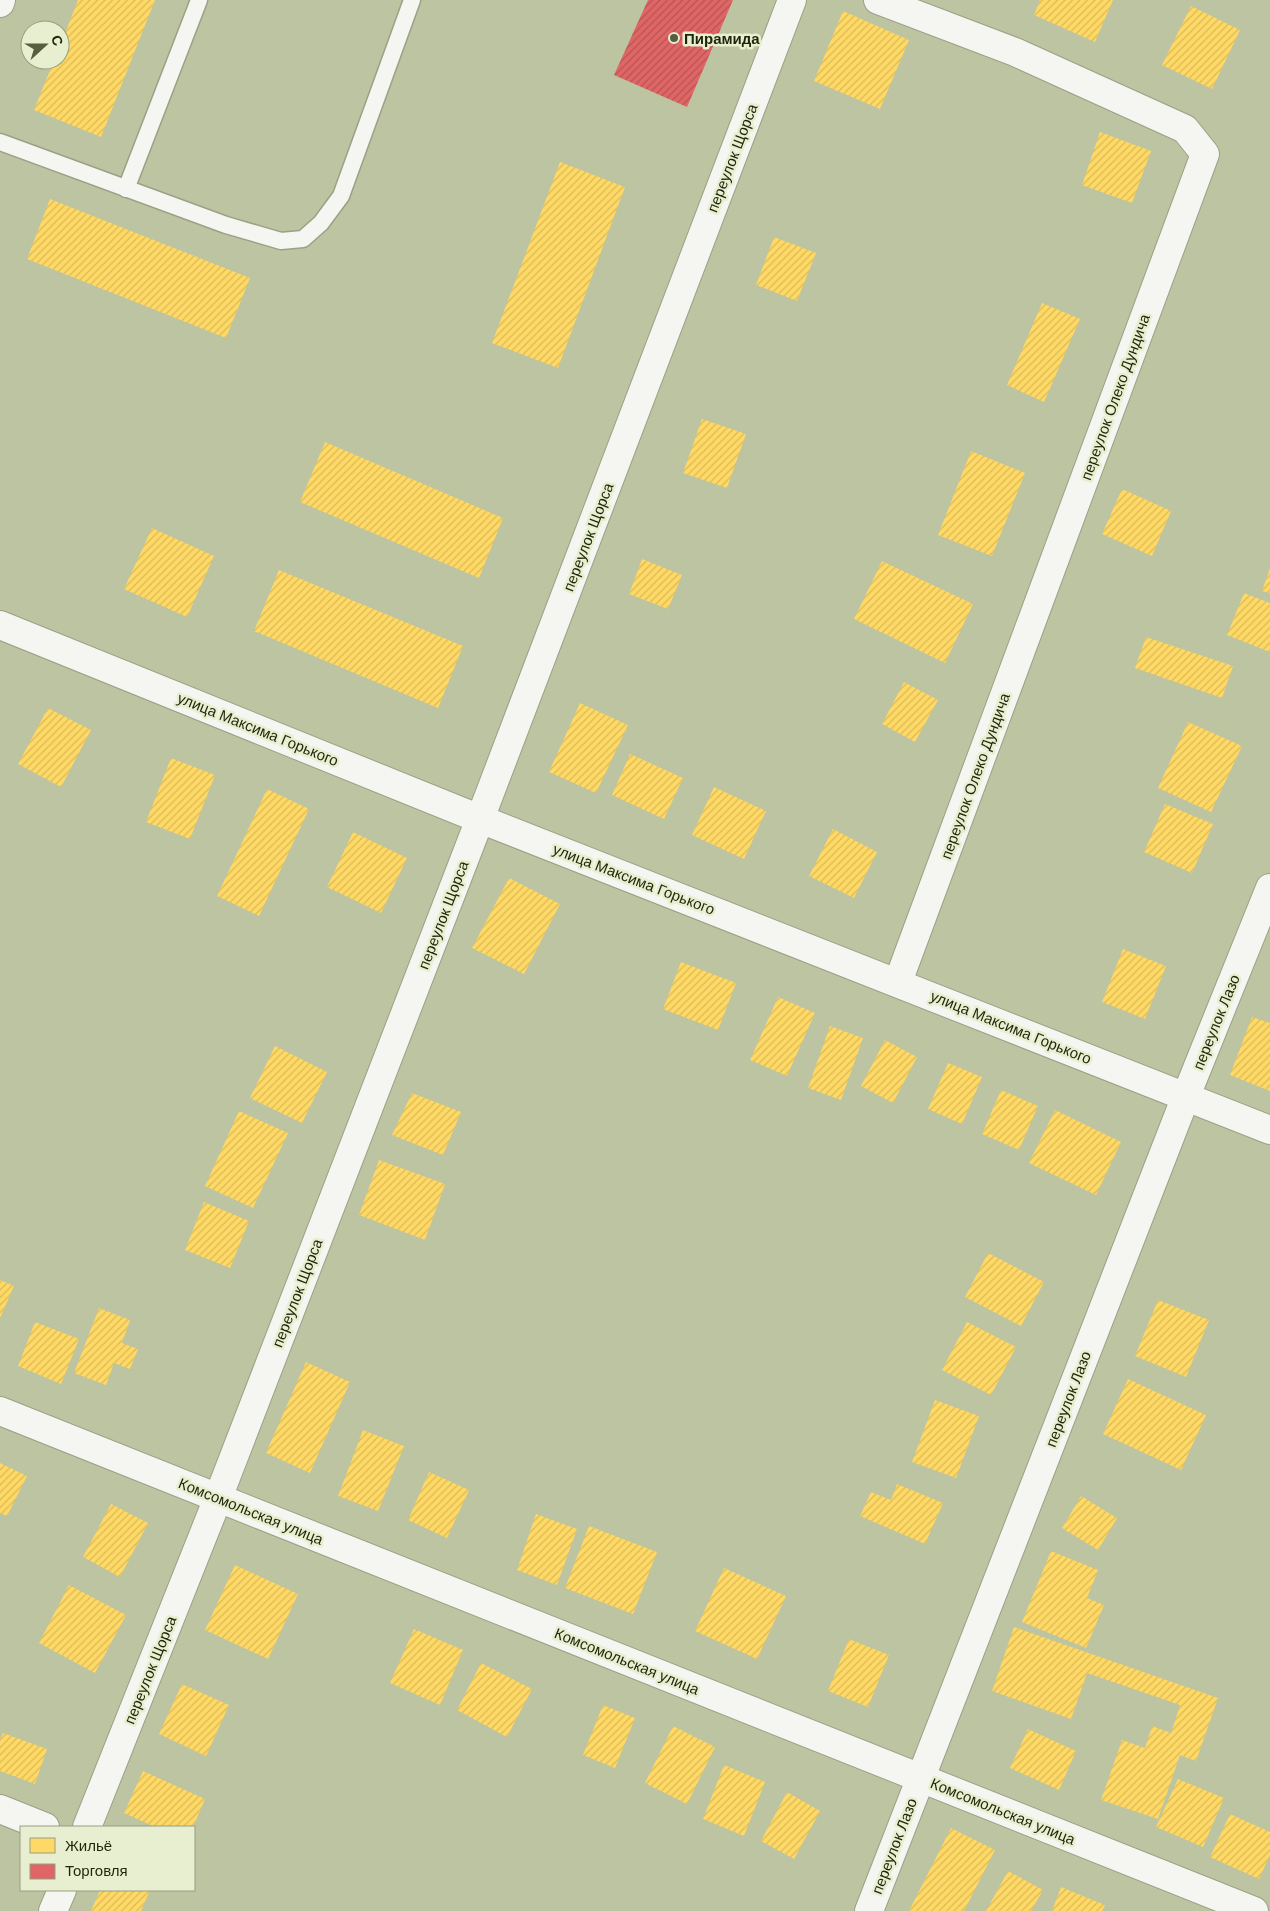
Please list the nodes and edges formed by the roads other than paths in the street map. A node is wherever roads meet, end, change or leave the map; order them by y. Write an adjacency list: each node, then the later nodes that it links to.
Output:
1 (199, 0): 6 (lane)
2 (412, 0): 6 (lane)
3 (792, 0): 8 (street, переулок Щорса)
4 (878, 0): 10 (street, переулок Олеко Дундича)
5 (0, 142): 6 (lane)
6 (126, 189)
7 (0, 625): 8 (street, улица Максима Горького)
8 (480, 819): 10 (street, улица Максима Горького); 14 (street, переулок Щорса)
9 (1270, 888): 11 (street, переулок Лазо)
10 (898, 982): 11 (street, улица Максима Горького)
11 (1186, 1096): 12 (street, улица Максима Горького); 15 (street, переулок Лазо)
12 (1270, 1130)
13 (0, 1411): 14 (street, Комсомольская улица)
14 (218, 1498): 15 (street, Комсомольская улица); 18 (street, переулок Щорса)
15 (921, 1778): 21 (street, переулок Лазо); 22 (street, Комсомольская улица)
16 (0, 1809): 17 (street)
17 (42, 1826)
18 (87, 1826)
19 (62, 1891): 20 (street)
20 (53, 1911)
21 (869, 1911)
22 (1254, 1911)

